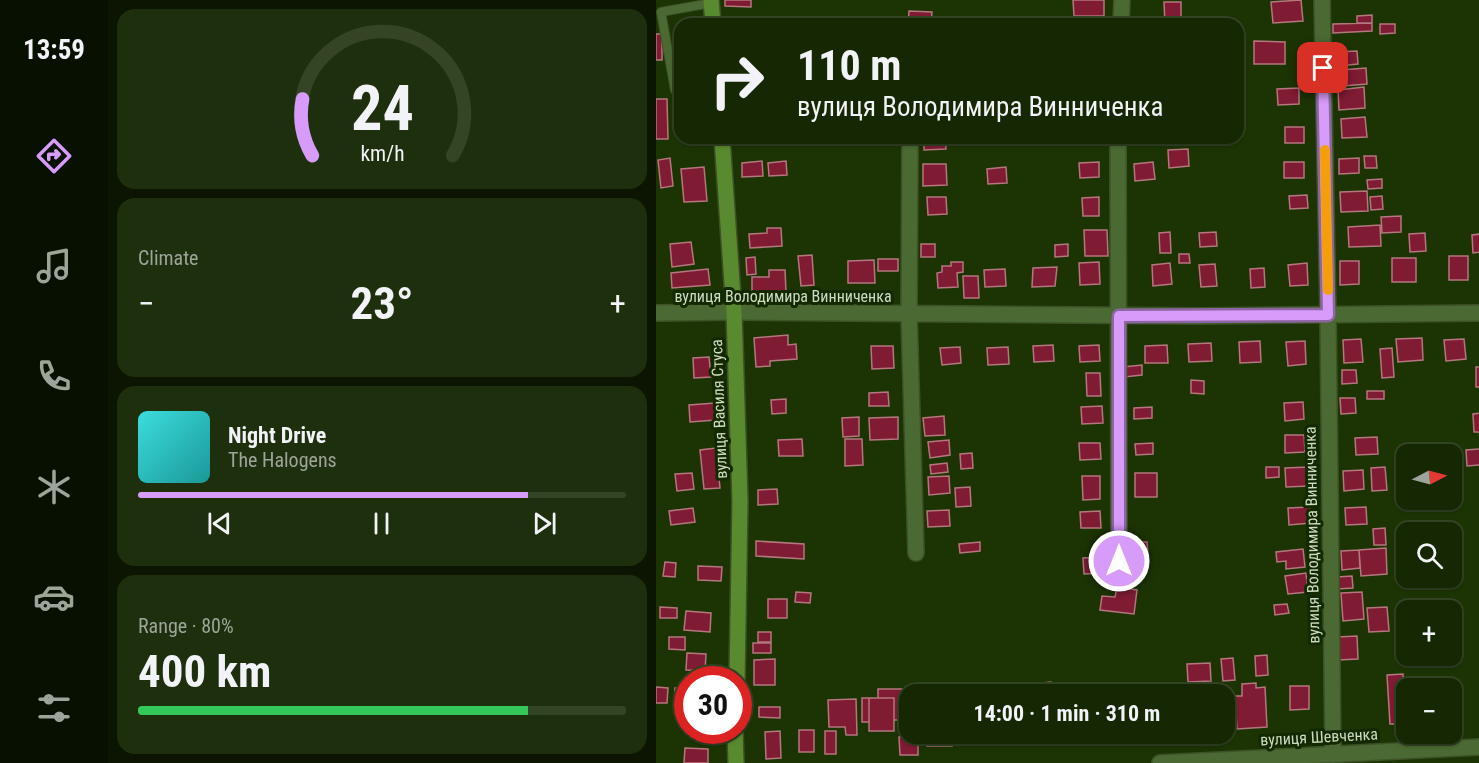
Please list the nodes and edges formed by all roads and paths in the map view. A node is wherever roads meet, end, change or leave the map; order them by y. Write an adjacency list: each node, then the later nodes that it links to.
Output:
1 (1122, 0): 5 (street)
2 (1322, 0): 14 (street, вулиця Володимира Винниченка)
3 (711, 1): 4 (main road); 6 (lane)
4 (712, 18)
5 (1121, 18)
6 (674, 84)
7 (722, 144): 10 (main road, вулиця Василя Стуса)
8 (910, 144): 13 (street, вулиця Володимира Винниченка)
9 (1118, 144): 15 (street)
10 (734, 312): 11 (street, вулиця Володимира Винниченка); 13 (street, вулиця Володимира Винниченка); 18 (main road, вулиця Василя Стуса)
11 (656, 313)
12 (1480, 313): 14 (street, вулиця Володимира Винниченка)
13 (909, 315): 15 (street, вулиця Володимира Винниченка); 16 (street, вулиця Володимира Винниченка)
14 (1328, 315): 15 (street, вулиця Володимира Винниченка); 21 (street, вулиця Володимира Винниченка)
15 (1119, 316): 17 (street)
16 (916, 553)
17 (1119, 561)
18 (737, 666)
19 (735, 744): 22 (main road)
20 (1480, 747): 21 (street, вулиця Шевченка)
21 (1332, 755): 23 (street, вулиця Шевченка)
22 (736, 763)
23 (1160, 763)

